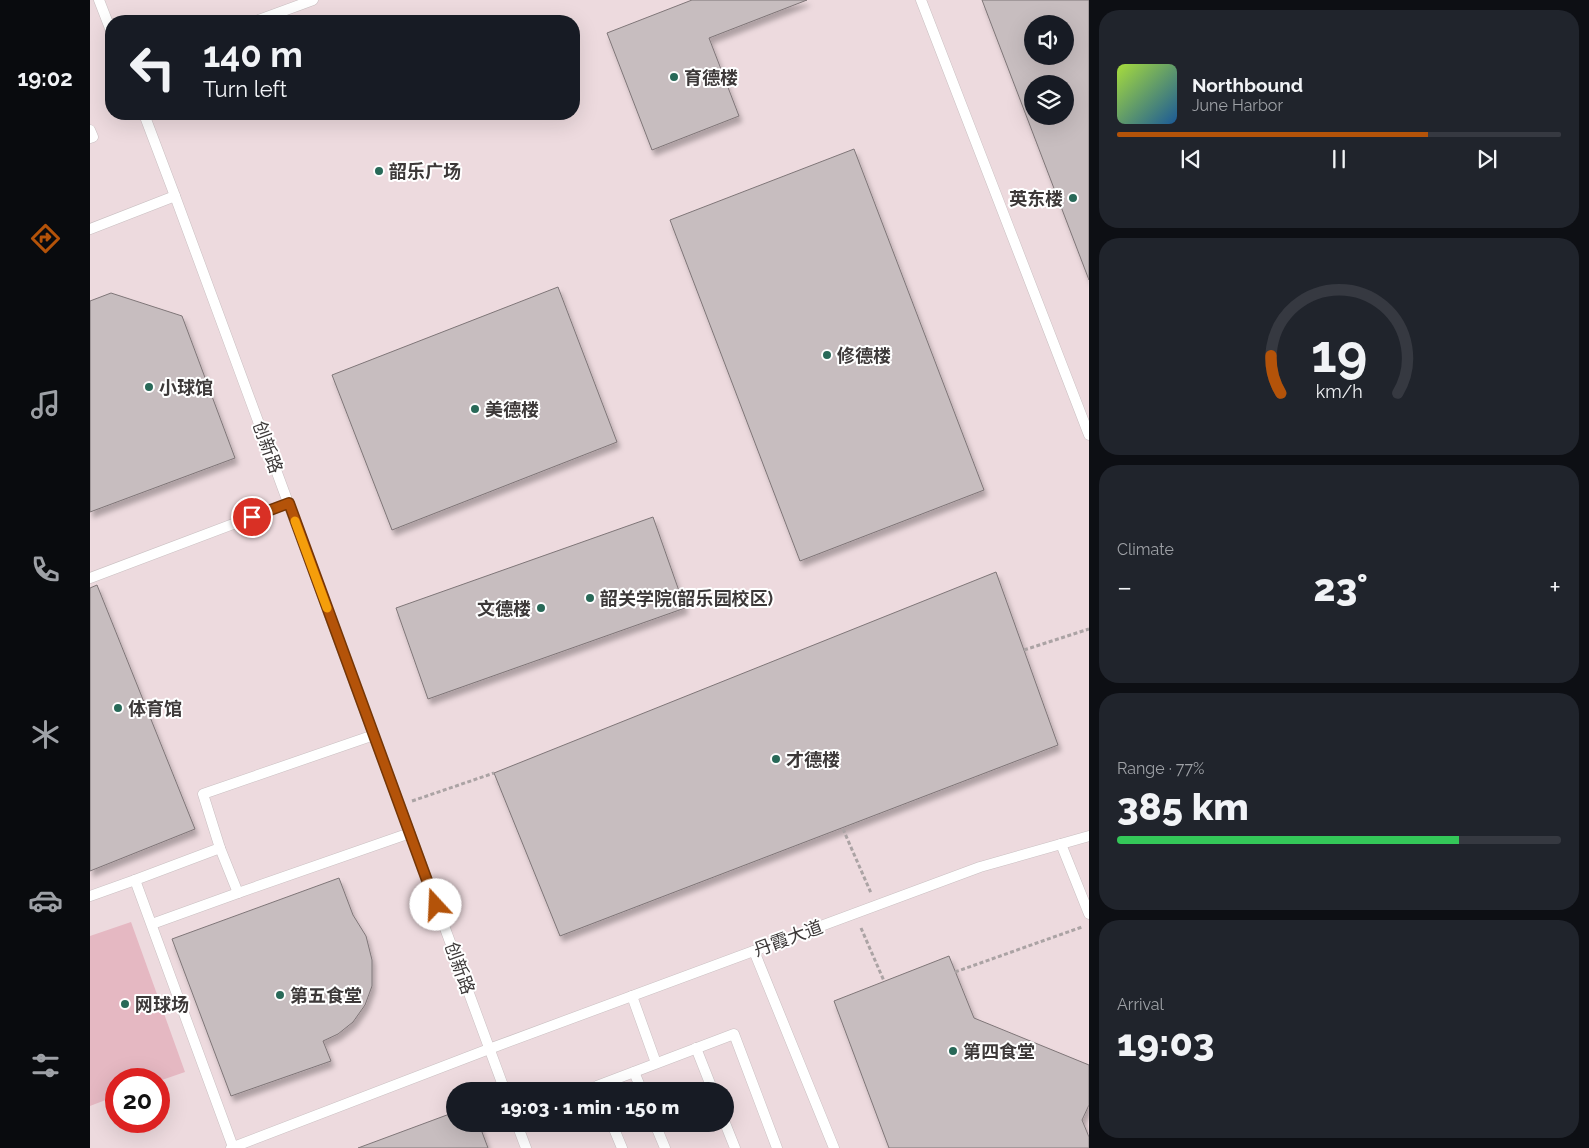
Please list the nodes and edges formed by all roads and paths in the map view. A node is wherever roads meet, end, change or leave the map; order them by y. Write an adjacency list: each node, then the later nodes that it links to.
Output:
1 (99, 0): 5 (lane)
2 (313, 0): 4 (lane)
3 (921, 0): 11 (lane)
4 (272, 15)
5 (105, 16)
6 (146, 120): 9 (lane, 创新路)
7 (90, 130): 8 (lane)
8 (90, 138)
9 (175, 196): 10 (lane); 12 (lane, 创新路)
10 (90, 229)
11 (1089, 435)
12 (289, 503): 13 (lane); 16 (lane, 创新路)
13 (90, 578)
14 (1089, 629): 15 (path)
15 (1024, 650)
16 (374, 735): 18 (lane, 创新路); 23 (lane)
17 (494, 773): 18 (path)
18 (400, 805): 20 (lane, 创新路)
19 (843, 829): 27 (path)
20 (410, 833): 25 (lane); 37 (lane, 创新路)
21 (1089, 836): 22 (lane, 丹霞大道)
22 (1061, 844): 27 (lane, 丹霞大道); 29 (lane)
23 (220, 848): 24 (lane); 25 (lane)
24 (135, 880): 26 (lane); 30 (lane)
25 (238, 893): 30 (lane)
26 (90, 896)
27 (876, 905): 28 (lane, 丹霞大道)
28 (855, 913): 32 (lane, 丹霞大道); 34 (path)
29 (1089, 914)
30 (152, 924): 49 (lane)
31 (1089, 924): 33 (path)
32 (754, 951): 35 (lane, 丹霞大道); 48 (lane)
33 (956, 972)
34 (884, 981)
35 (632, 996): 37 (lane, 丹霞大道); 38 (lane)
36 (696, 1048): 38 (lane); 43 (lane); 54 (lane)
37 (489, 1049): 40 (lane, 创新路); 49 (lane, 丹霞大道)
38 (656, 1063): 39 (lane)
39 (634, 1072): 41 (lane); 42 (lane)
40 (502, 1082)
41 (608, 1082)
42 (638, 1082)
43 (709, 1082)
44 (520, 1132): 50 (lane)
45 (615, 1132): 51 (lane)
46 (658, 1132): 52 (lane)
47 (729, 1132): 53 (lane)
48 (829, 1147)
49 (232, 1148)
50 (526, 1148)
51 (622, 1148)
52 (665, 1148)
53 (735, 1148)
54 (777, 1148)

